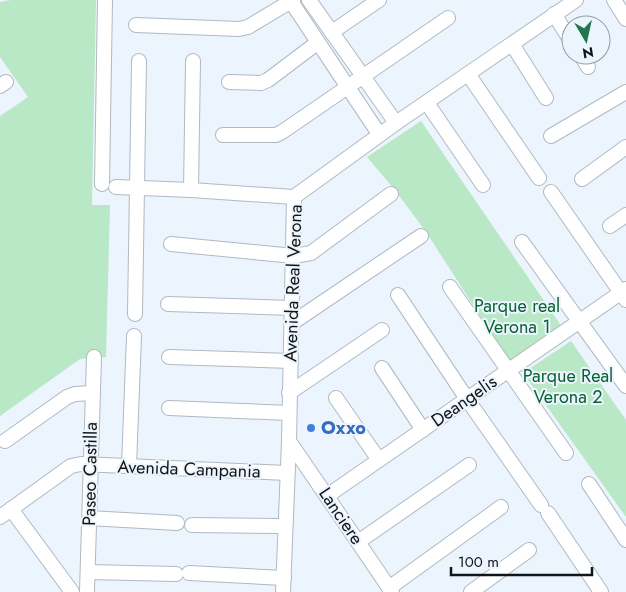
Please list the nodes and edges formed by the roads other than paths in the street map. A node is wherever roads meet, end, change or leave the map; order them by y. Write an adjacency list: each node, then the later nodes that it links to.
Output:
1 (105, 0): 32 (street)
2 (309, 0): 12 (street)
3 (379, 0): 12 (street)
4 (576, 0): 7 (street, Avenida Real Verona)
5 (614, 0): 9 (street)
6 (291, 1): 10 (street); 13 (street)
7 (554, 14): 11 (street); 14 (street, Avenida Real Verona)
8 (448, 18): 18 (street)
9 (626, 19)
10 (136, 25)
11 (561, 25)
12 (332, 32): 18 (street)
13 (317, 43): 19 (street); 20 (street)
14 (512, 44): 17 (street, Avenida Real Verona); 22 (street)
15 (193, 61): 33 (street)
16 (139, 62): 32 (street)
17 (468, 74): 23 (street, Avenida Real Verona); 29 (street)
18 (364, 78): 20 (street); 24 (street)
19 (230, 82)
20 (348, 89): 25 (street); 26 (street)
21 (626, 92): 27 (street)
22 (546, 98)
23 (428, 102): 24 (street, Avenida Real Verona); 31 (street)
24 (396, 123): 25 (street, Avenida Real Verona)
25 (379, 134): 36 (street, Avenida Real Verona)
26 (223, 135)
27 (550, 136)
28 (626, 148): 30 (street)
29 (539, 178)
30 (582, 179)
31 (483, 185)
32 (136, 188): 33 (street); 48 (street)
33 (191, 190): 36 (street)
34 (551, 192): 44 (street)
35 (391, 194): 42 (street)
36 (294, 197): 42 (street, Avenida Real Verona)
37 (626, 216): 38 (street)
38 (610, 226)
39 (422, 236): 50 (street)
40 (522, 242): 49 (street)
41 (171, 244): 42 (street)
42 (294, 256): 47 (street, Avenida Real Verona)
43 (450, 286): 57 (street)
44 (624, 294): 49 (street, Deangelis)
45 (398, 295): 62 (street)
46 (168, 304): 47 (street)
47 (292, 308): 50 (street, Avenida Real Verona)
48 (135, 314)
49 (579, 321): 57 (street, Deangelis); 58 (street)
50 (292, 323): 55 (street, Avenida Real Verona)
51 (382, 330): 60 (street)
52 (134, 336): 72 (street)
53 (94, 356): 59 (street, Paseo Castilla)
54 (169, 357): 55 (street)
55 (291, 361): 60 (street, Avenida Real Verona)
56 (382, 368): 65 (street)
57 (508, 371): 62 (street, Deangelis); 68 (street)
58 (626, 386)
59 (92, 393): 66 (street); 70 (street, Paseo Castilla)
60 (290, 393): 64 (street, Avenida Real Verona)
61 (336, 398): 69 (street)
62 (466, 400): 65 (street, Deangelis); 91 (street)
63 (169, 408): 64 (street)
64 (289, 413): 67 (street, Avenida Real Verona)
65 (422, 430): 69 (street, Deangelis)
66 (5, 441)
67 (289, 441): 73 (street, Avenida Real Verona); 75 (street, Lanciere)
68 (566, 453)
69 (379, 460): 75 (street, Deangelis)
70 (91, 464): 72 (street, Avenida Campania); 77 (street, Avenida Campania); 78 (street, Paseo Castilla)
71 (469, 465): 83 (street)
72 (129, 466): 73 (street, Avenida Campania)
73 (287, 473): 81 (street, Avenida Real Verona)
74 (589, 484): 82 (street)
75 (327, 496): 83 (street, Lanciere)
76 (501, 507): 87 (street)
77 (4, 510): 88 (street)
78 (89, 518): 79 (street); 85 (street, Paseo Castilla)
79 (177, 523)
80 (192, 524): 81 (street)
81 (285, 526): 86 (street, Avenida Real Verona)
82 (626, 540)
83 (358, 542): 87 (street, Lanciere)
84 (529, 550): 90 (street)
85 (88, 572): 86 (street); 89 (street, Paseo Castilla)
86 (283, 585)
87 (391, 590)
88 (71, 592)
89 (87, 592)
90 (471, 592)
91 (601, 592)

